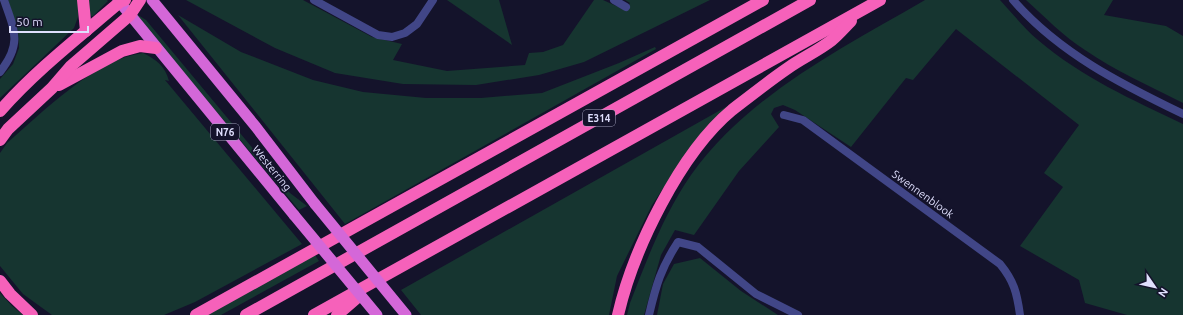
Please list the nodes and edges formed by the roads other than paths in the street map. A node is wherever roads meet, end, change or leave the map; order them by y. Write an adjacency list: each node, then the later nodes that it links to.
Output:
1 (4, 0): 18 (street)
2 (83, 0): 16 (highway)
3 (140, 0): 15 (highway)
4 (152, 0): 32 (highway, Westerring / N76, bridge)
5 (314, 0): 6 (street)
6 (433, 0)
7 (614, 0): 13 (street)
8 (763, 0): 27 (highway)
9 (810, 0): 28 (highway, E314)
10 (880, 0): 14 (highway)
11 (121, 1): 15 (highway, Westerring / N76); 16 (highway)
12 (1014, 1): 21 (street)
13 (626, 7)
14 (862, 10): 24 (highway); 33 (highway)
15 (130, 16): 17 (highway, Westerring / N76); 19 (highway)
16 (86, 31): 20 (highway)
17 (156, 48): 19 (highway); 31 (highway, Westerring / N76, bridge)
18 (0, 72)
19 (52, 88): 23 (highway)
20 (0, 111)
21 (1183, 114)
22 (784, 115): 36 (street, Swennenblook)
23 (0, 140)
24 (376, 280): 29 (highway); 30 (highway)
25 (0, 281): 26 (highway)
26 (32, 315)
27 (196, 315)
28 (246, 315)
29 (314, 315)
30 (337, 315)
31 (377, 315)
32 (406, 315)
33 (618, 315)
34 (649, 315): 35 (street)
35 (798, 315)
36 (1020, 315)

